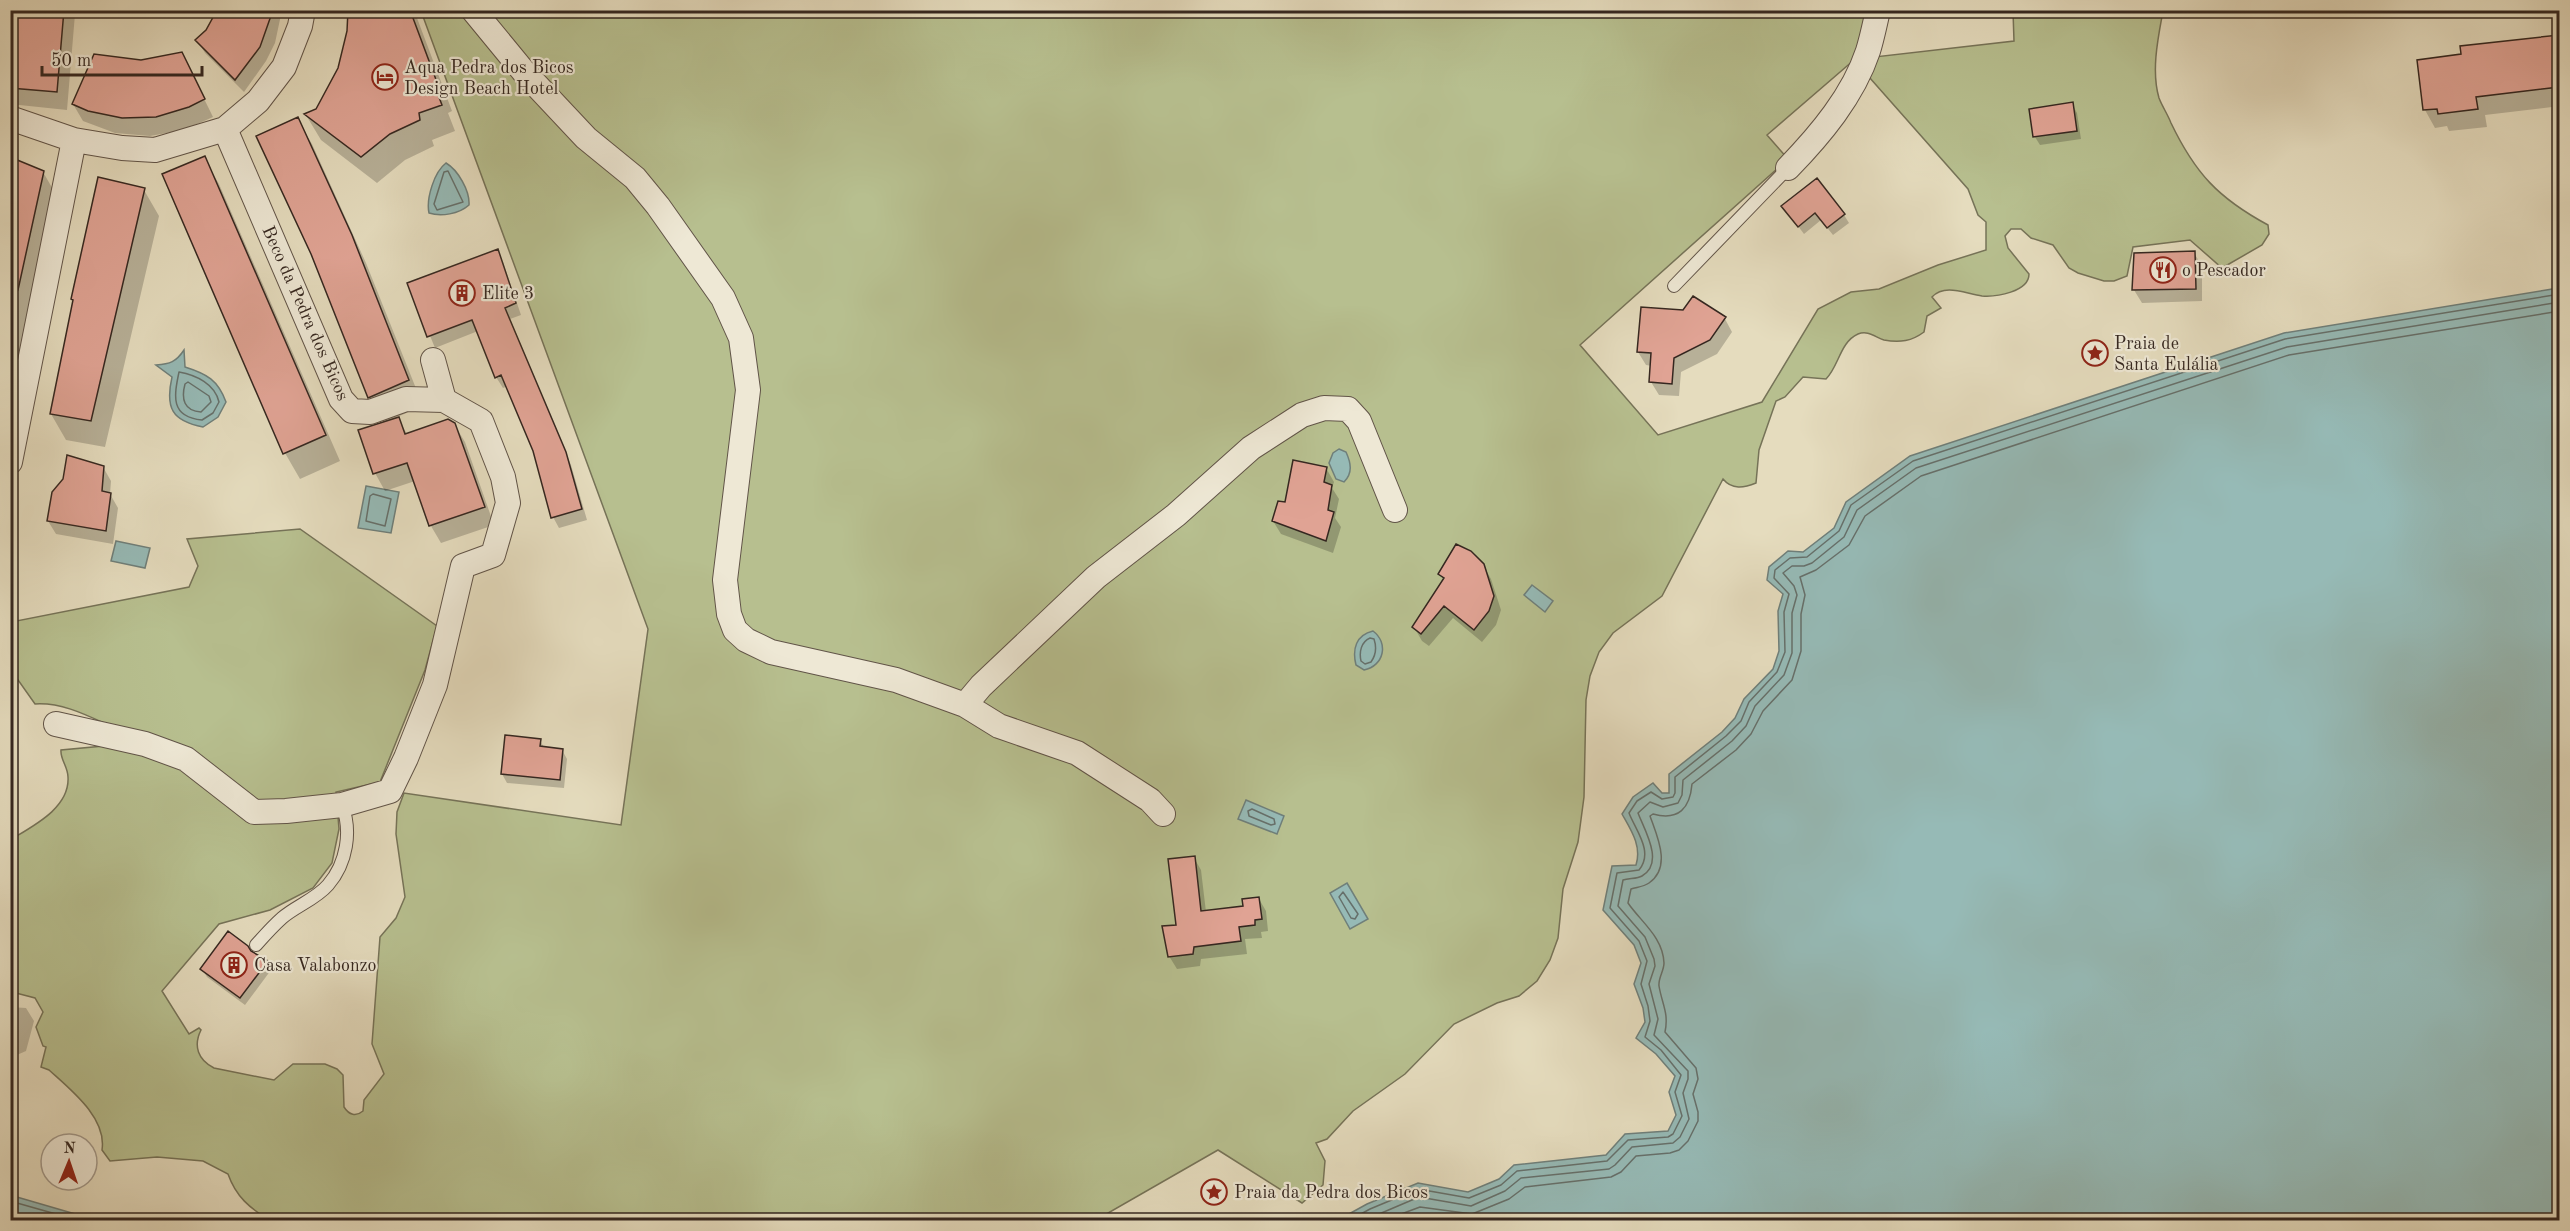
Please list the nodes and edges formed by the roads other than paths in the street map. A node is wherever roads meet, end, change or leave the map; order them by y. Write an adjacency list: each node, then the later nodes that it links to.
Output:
1 (303, 10): 5 (street)
2 (473, 10): 13 (street)
3 (1878, 10): 7 (street)
4 (10, 117): 6 (street)
5 (225, 129): 6 (street); 10 (street, Beco da Pedra dos Bicos)
6 (74, 140): 11 (street)
7 (1788, 168): 8 (lane)
8 (1674, 286)
9 (433, 360): 10 (street)
10 (444, 400): 15 (street, Beco da Pedra dos Bicos)
11 (10, 462)
12 (1395, 510): 13 (street)
13 (965, 705): 16 (street)
14 (56, 724): 15 (street)
15 (342, 805): 17 (lane)
16 (1163, 814)
17 (256, 945)

